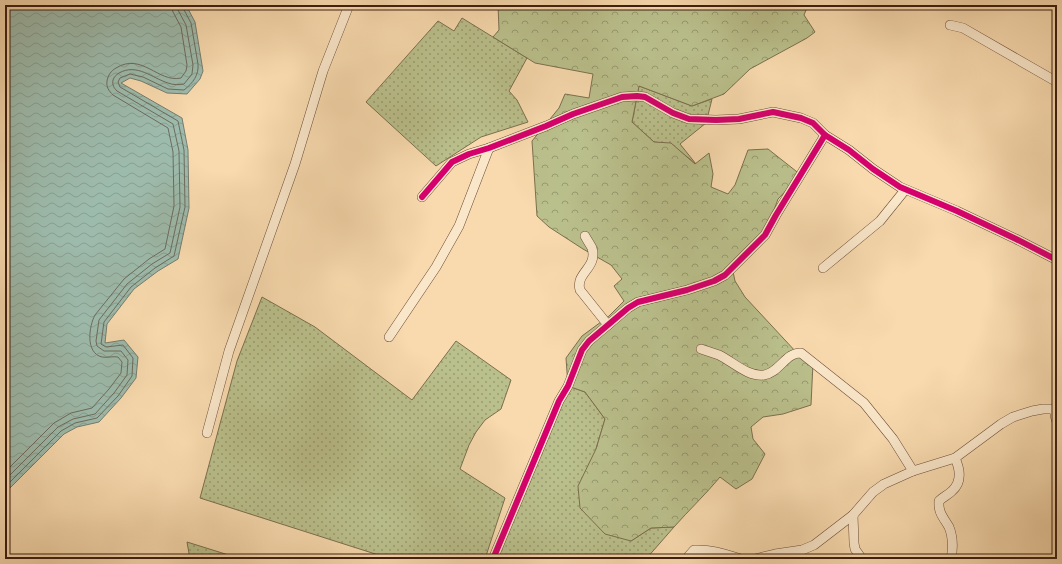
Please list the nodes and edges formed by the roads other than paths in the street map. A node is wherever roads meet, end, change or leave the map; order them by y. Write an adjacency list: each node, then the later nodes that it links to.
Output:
1 (349, 5): 16 (street)
2 (950, 25): 3 (street)
3 (1057, 82)
4 (825, 135): 5 (street); 6 (street); 11 (street)
5 (489, 148): 7 (street); 12 (street)
6 (905, 190): 9 (street); 10 (street)
7 (422, 196)
8 (585, 236): 11 (street)
9 (1057, 260)
10 (823, 268)
11 (608, 325): 20 (street)
12 (389, 337)
13 (701, 349): 18 (street)
14 (1056, 407): 15 (street); 17 (street)
15 (1057, 422)
16 (207, 433)
17 (955, 458): 18 (street); 25 (street)
18 (913, 472): 19 (street)
19 (852, 515): 23 (street); 24 (street)
20 (493, 559)
21 (686, 559): 22 (street)
22 (741, 559)
23 (755, 559)
24 (862, 559)
25 (951, 559)

